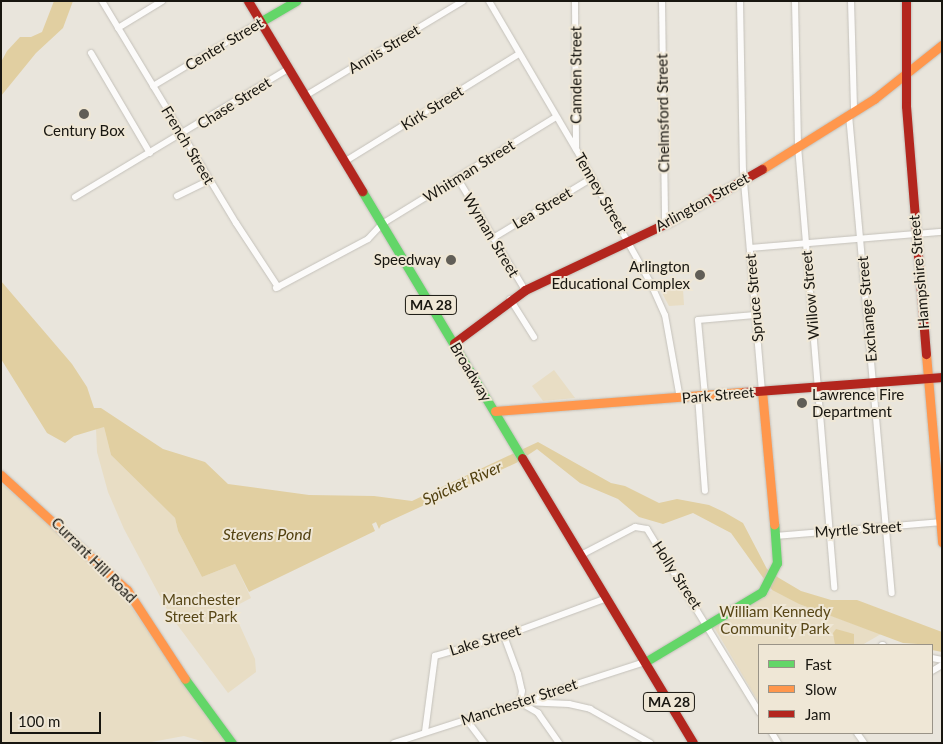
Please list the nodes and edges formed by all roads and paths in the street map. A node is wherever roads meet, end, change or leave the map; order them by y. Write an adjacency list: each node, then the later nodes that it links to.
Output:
1 (102, 1): 14 (street, French Street)
2 (162, 1): 14 (street)
3 (248, 1): 13 (main road, Broadway / MA 28)
4 (296, 1): 13 (main road, Center Street)
5 (463, 1): 21 (street, Annis Street)
6 (489, 1): 17 (street, Tenney Street)
7 (575, 1): 26 (street, Camden Street)
8 (662, 1): 36 (street, Chelmsford Street)
9 (740, 1): 30 (street, Spruce Street)
10 (795, 1): 25 (street, Willow Street)
11 (851, 1): 22 (street, Exchange Street)
12 (906, 1): 19 (main road, Hampshire Street)
13 (260, 22): 18 (main road, Broadway / MA 28); 20 (street, Center Street)
14 (118, 28): 20 (street, French Street)
15 (942, 46): 19 (main road, Arlington Street)
16 (92, 53): 27 (street)
17 (519, 54): 23 (street, Tenney Street); 28 (street, Kirk Street)
18 (288, 69): 21 (main road, Broadway / MA 28); 24 (street, Chase Street)
19 (907, 73): 22 (main road, Arlington Street); 38 (main road, Hampshire Street)
20 (153, 86): 24 (street, French Street)
21 (305, 96): 28 (main road, Broadway / MA 28)
22 (852, 113): 25 (main road, Arlington Street); 40 (street, Exchange Street)
23 (556, 117): 26 (street, Tenney Street); 32 (street, Whitman Street)
24 (182, 135): 27 (street, Chase Street); 31 (street, French Street)
25 (798, 146): 30 (main road, Arlington Street); 42 (street, Willow Street)
26 (576, 149): 29 (street, Tenney Street)
27 (150, 153): 34 (street, Chase Street)
28 (344, 162): 35 (main road, Broadway / MA 28)
29 (592, 178): 39 (street, Lea Street); 41 (street, Tenney Street)
30 (744, 179): 36 (main road, Arlington Street); 43 (street, Spruce Street)
31 (210, 180): 33 (street); 44 (street, French Street)
32 (458, 180): 35 (street, Whitman Street); 39 (street, Wyman Street)
33 (178, 196)
34 (75, 197)
35 (382, 224): 44 (street, Whitman Street); 49 (main road, Broadway / MA 28)
36 (665, 224): 41 (main road, Arlington Street)
37 (942, 232): 38 (street)
38 (916, 234): 40 (street); 51 (main road, Hampshire Street)
39 (493, 238): 45 (street, Wyman Street)
40 (860, 238): 42 (street); 52 (street, Exchange Street)
41 (629, 241): 45 (main road, Arlington Street); 56 (street, Tenney Street)
42 (805, 242): 43 (street); 53 (street, Willow Street)
43 (750, 248): 47 (street, Spruce Street)
44 (277, 288)
45 (525, 290): 46 (main road, Arlington Street)
46 (510, 299): 48 (street); 49 (main road, Arlington Street)
47 (756, 315): 54 (street, Spruce Street); 55 (street)
48 (534, 337)
49 (454, 343): 57 (main road, Broadway / MA 28)
50 (942, 377): 51 (main road, Park Street)
51 (927, 378): 52 (main road, Park Street); 60 (main road, Hampshire Street)
52 (874, 382): 53 (main road, Park Street); 61 (street, Exchange Street)
53 (818, 387): 54 (main road, Park Street); 62 (street, Willow Street)
54 (762, 391): 55 (main road, Park Street); 63 (main road, Spruce Street)
55 (701, 396): 56 (main road, Park Street); 59 (street)
56 (680, 398): 57 (main road, Park Street)
57 (495, 411): 65 (main road, Broadway / MA 28)
58 (1, 474): 76 (main road, Currant Hill Road)
59 (705, 491)
60 (941, 522): 61 (street, Myrtle Street); 64 (main road, Hampshire Street)
61 (886, 526): 62 (street, Myrtle Street); 67 (street, Exchange Street)
62 (830, 531): 63 (street, Myrtle Street); 66 (street, Willow Street)
63 (775, 536): 69 (main road, Spruce Street)
64 (942, 542)
65 (581, 555): 68 (main road, Broadway / MA 28); 69 (street, Holly Street)
66 (834, 588)
67 (892, 593)
68 (607, 598): 70 (street, Lake Street); 71 (main road, Broadway / MA 28)
69 (708, 624): 71 (main road); 73 (street, Holly Street)
70 (504, 636): 72 (street); 75 (street, Lake Street)
71 (645, 662): 72 (street, Manchester Street); 81 (main road, Broadway / MA 28)
72 (520, 702): 74 (street, Manchester Street); 79 (street); 80 (street)
73 (758, 710)
74 (466, 719): 75 (street, Manchester Street); 78 (street)
75 (425, 732): 77 (street, Manchester Street)
76 (232, 743)
77 (394, 743)
78 (484, 743)
79 (560, 743)
80 (650, 743)
81 (693, 743)

